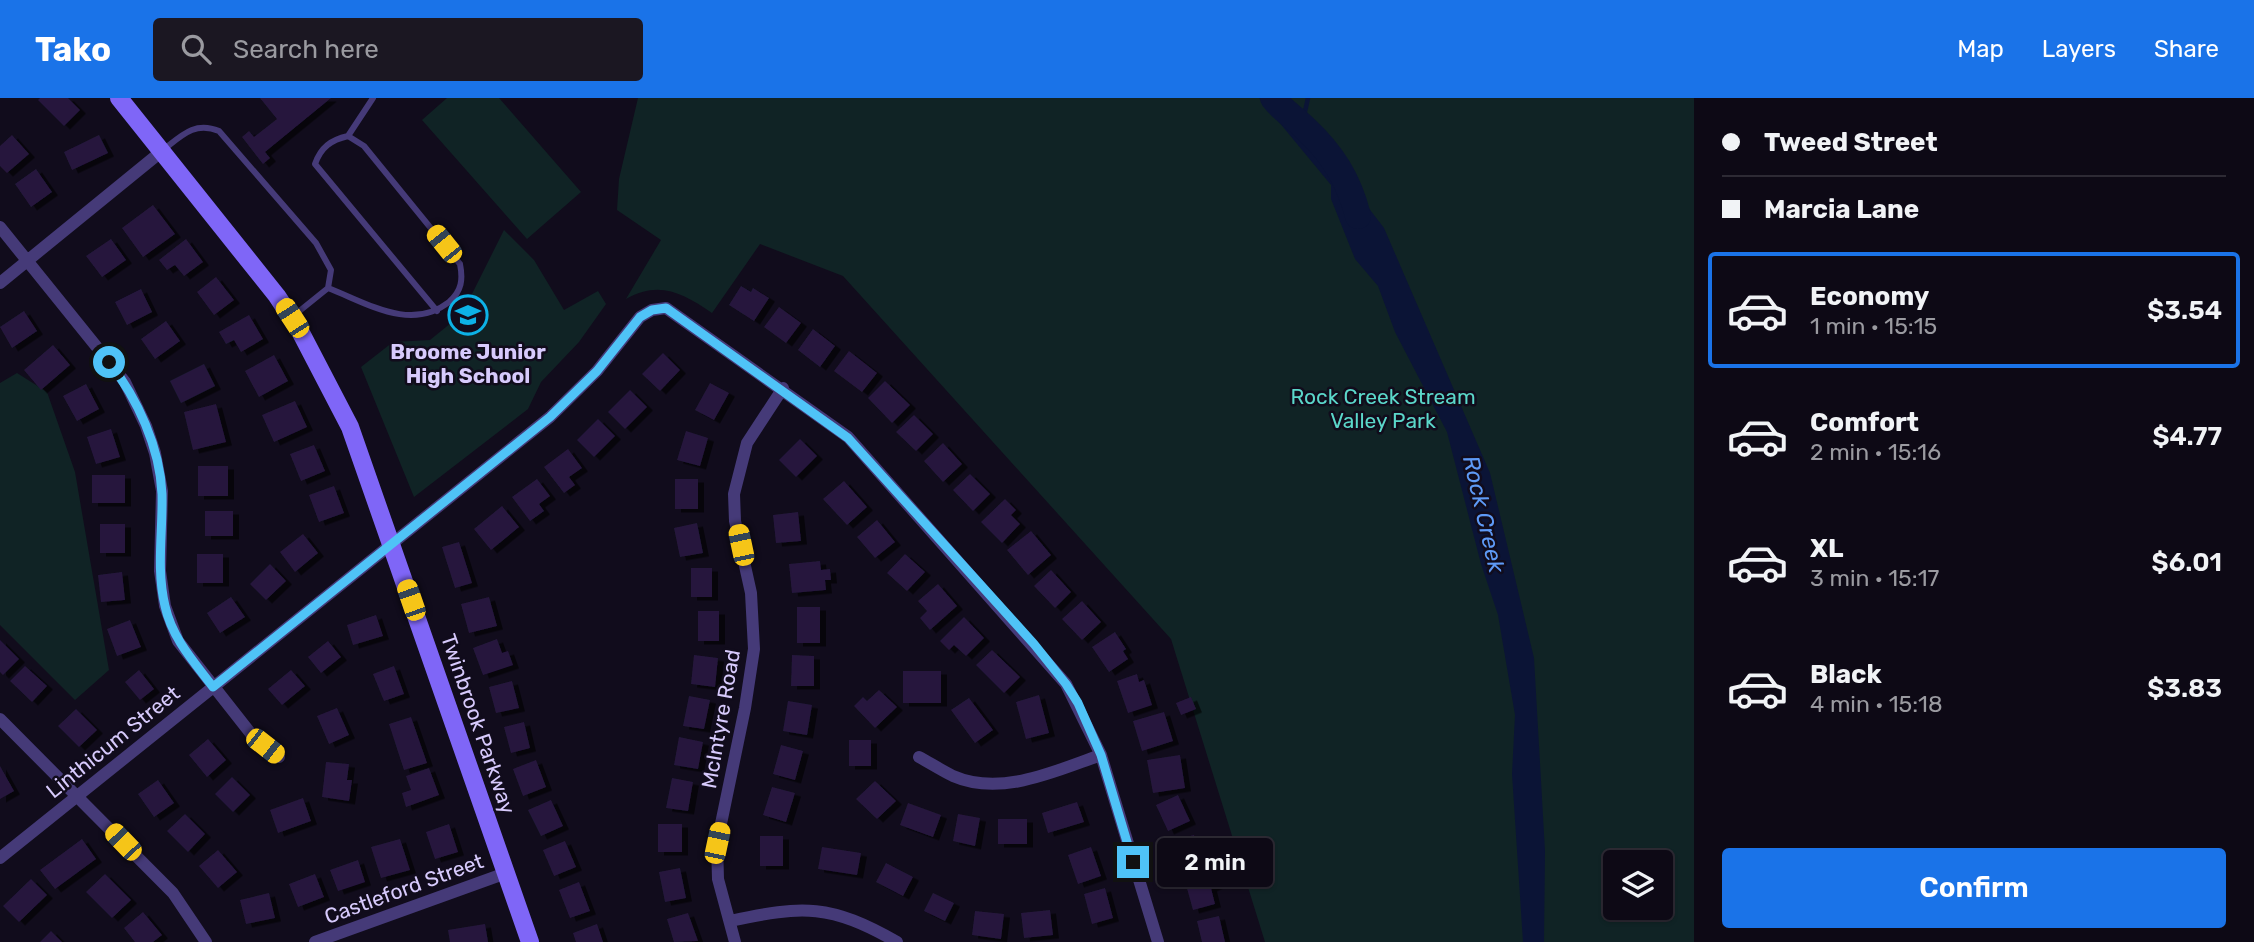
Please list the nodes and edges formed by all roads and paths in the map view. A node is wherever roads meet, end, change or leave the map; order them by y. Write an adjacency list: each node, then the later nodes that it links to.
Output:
1 (119, 98): 4 (street, Twinbrook Parkway)
2 (373, 98): 3 (lane)
3 (348, 136): 9 (lane); 9 (lane)
4 (162, 151): 6 (street); 8 (lane); 10 (street, Twinbrook Parkway)
5 (0, 228): 6 (street)
6 (28, 261): 7 (street); 13 (street)
7 (0, 283)
8 (328, 288): 9 (lane); 10 (lane)
9 (437, 311)
10 (292, 318): 12 (street, Twinbrook Parkway)
11 (783, 388): 12 (street, Linthicum Street); 15 (street); 21 (street, McIntyre Road)
12 (391, 543): 13 (street, Linthicum Street); 20 (street, Twinbrook Parkway)
13 (213, 687): 16 (street); 18 (street, Linthicum Street)
14 (0, 719): 18 (street)
15 (1101, 755): 17 (street); 27 (street)
16 (279, 757)
17 (919, 757)
18 (78, 795): 19 (street, Linthicum Street); 22 (street)
19 (0, 858)
20 (506, 873): 23 (street, Castleford Street); 24 (street, Twinbrook Parkway)
21 (730, 921): 25 (street, McIntyre Road); 26 (street)
22 (206, 942)
23 (315, 942)
24 (530, 942)
25 (735, 942)
26 (897, 942)
27 (1158, 942)

